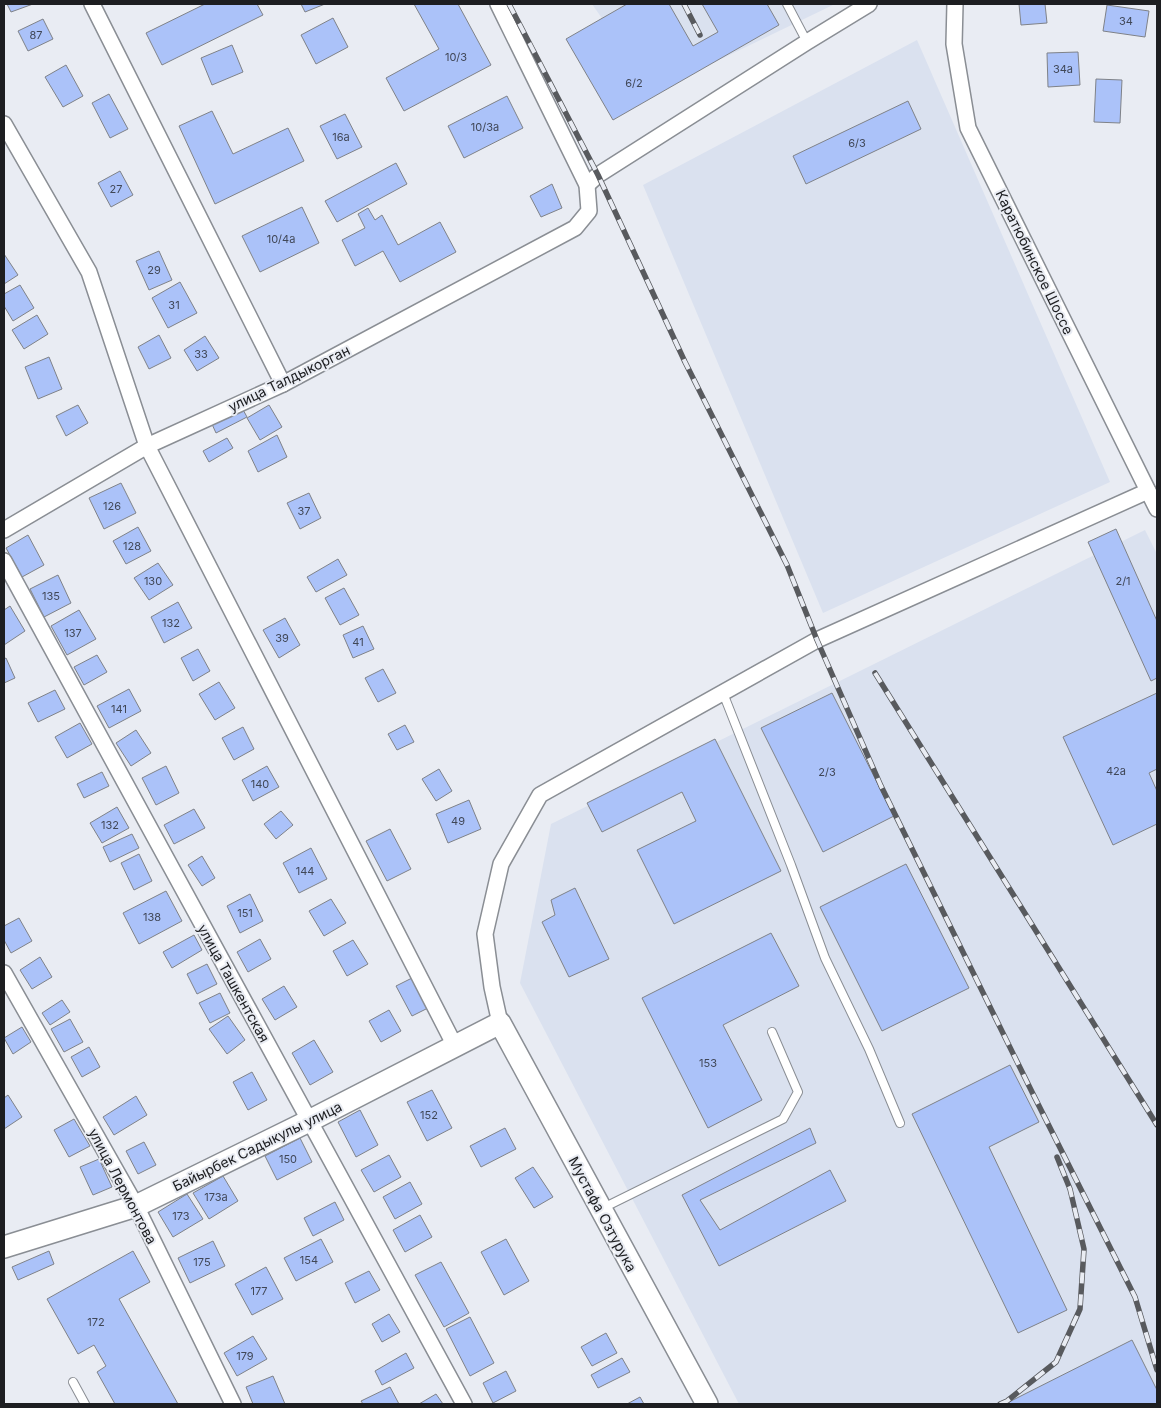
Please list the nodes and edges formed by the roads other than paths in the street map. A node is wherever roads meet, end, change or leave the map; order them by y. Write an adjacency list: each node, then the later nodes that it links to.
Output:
1 (498, 4): 8 (street)
2 (787, 4): 6 (lane)
3 (869, 4): 6 (street)
4 (955, 4): 11 (street, Каратюбинское Шоссе)
5 (96, 5): 9 (street)
6 (807, 42): 8 (street)
7 (4, 124): 10 (street)
8 (587, 185): 9 (street, улица Талдыкорган)
9 (283, 384): 10 (street, улица Талдыкорган)
10 (147, 446): 13 (street, улица Талдыкорган); 19 (street)
11 (1148, 491): 12 (street, Каратюбинское Шоссе); 15 (street)
12 (1157, 509)
13 (4, 530)
14 (4, 561): 20 (street, улица Ташкентская)
15 (723, 693): 17 (street); 21 (lane)
16 (4, 973): 22 (street, улица Лермонтова)
17 (500, 1023): 19 (street, Байырбек Садыкулы улица); 23 (street, Мустафа Озтурука)
18 (772, 1032): 23 (lane)
19 (455, 1046): 20 (street, Байырбек Садыкулы улица)
20 (309, 1121): 22 (street, Байырбек Садыкулы улица); 28 (street, улица Ташкентская)
21 (900, 1123)
22 (136, 1206): 24 (street, Байырбек Садыкулы улица); 27 (street, улица Лермонтова)
23 (601, 1209): 29 (street, Мустафа Озтурука)
24 (4, 1247)
25 (73, 1382): 26 (lane)
26 (85, 1404)
27 (234, 1404)
28 (464, 1404)
29 (707, 1404)

